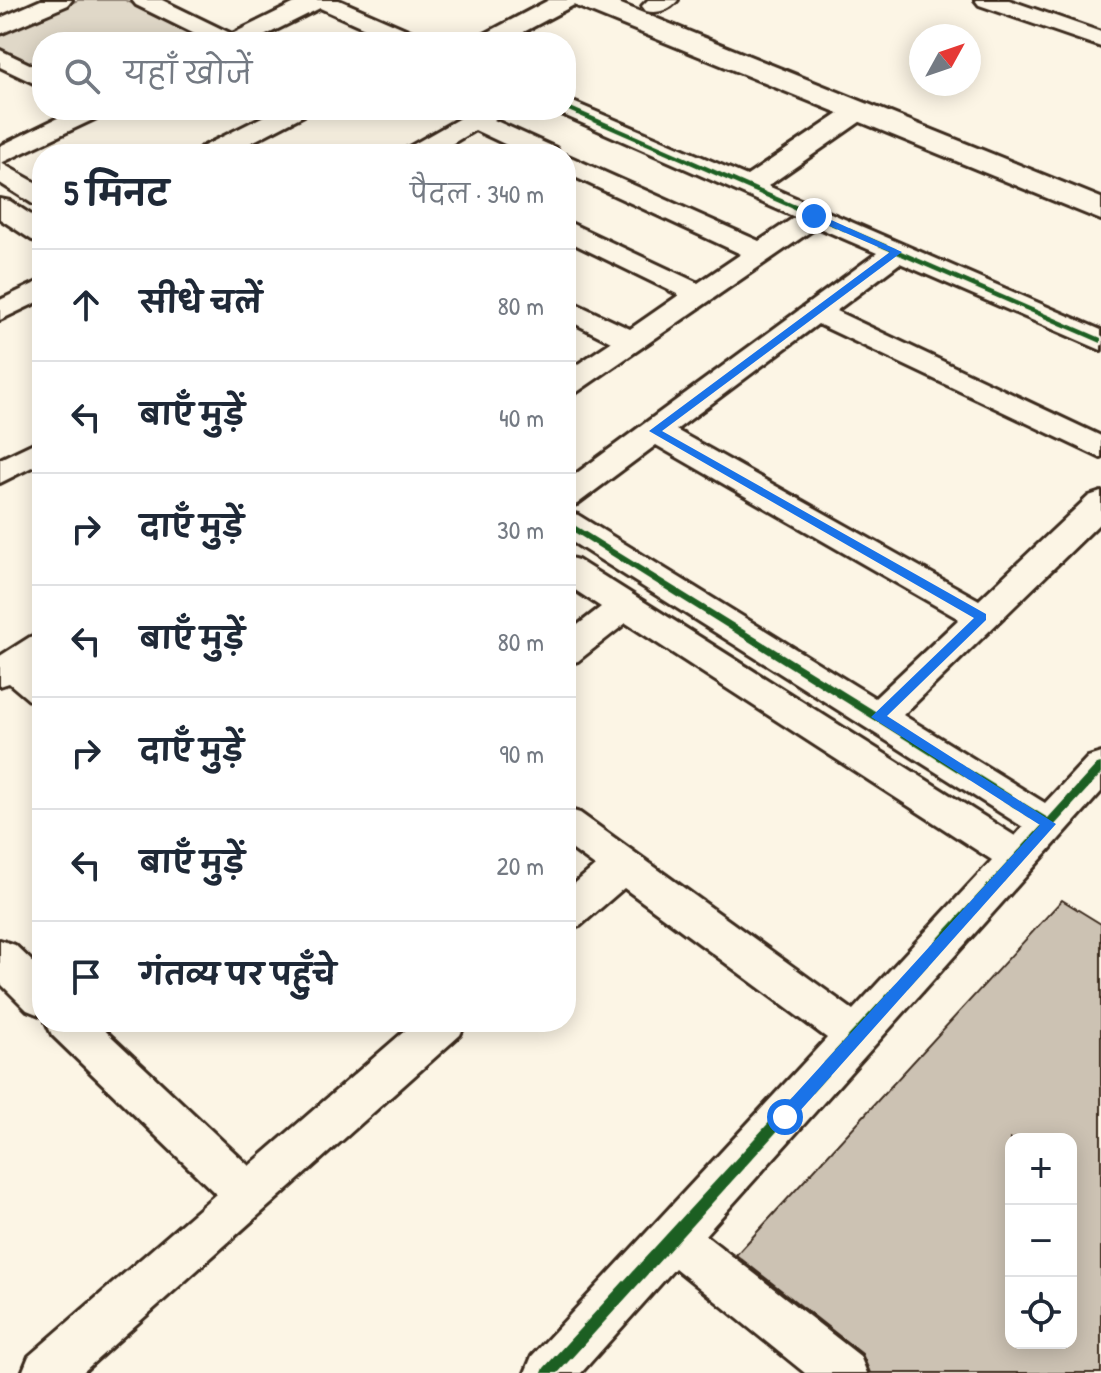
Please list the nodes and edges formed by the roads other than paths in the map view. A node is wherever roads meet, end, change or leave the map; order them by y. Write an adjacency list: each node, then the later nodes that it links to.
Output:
1 (60, 0): 8 (street)
2 (144, 0): 9 (street)
3 (319, 0): 10 (street); 11 (street)
4 (566, 0): 12 (street)
5 (586, 0): 17 (street)
6 (987, 0): 13 (street)
7 (652, 2): 28 (street)
8 (0, 27)
9 (211, 32)
10 (253, 32)
11 (393, 32)
12 (506, 32)
13 (1101, 40)
14 (0, 57): 15 (street)
15 (32, 75)
16 (576, 111): 29 (street)
17 (858, 112): 29 (street); 32 (street)
18 (74, 120): 25 (street)
19 (275, 120): 22 (street)
20 (474, 120): 23 (street)
21 (491, 120): 24 (street)
22 (229, 144)
23 (433, 144)
24 (531, 144)
25 (0, 156)
26 (576, 168): 37 (street)
27 (0, 171): 30 (street)
28 (1101, 182)
29 (749, 187): 33 (street)
30 (32, 192)
31 (0, 207): 34 (street)
32 (1101, 210)
33 (814, 216): 36 (street); 37 (street)
34 (32, 228)
35 (576, 234): 39 (street)
36 (897, 252): 41 (street); 44 (street)
37 (762, 253): 39 (street)
38 (32, 294): 40 (street)
39 (701, 295): 43 (street)
40 (0, 311)
41 (816, 312): 46 (street); 47 (street)
42 (576, 313): 43 (street)
43 (632, 341): 45 (street)
44 (1101, 341)
45 (576, 379)
46 (654, 431): 50 (street); 55 (street)
47 (1101, 448)
48 (32, 455): 49 (street)
49 (0, 473)
50 (576, 490)
51 (1101, 503): 55 (street)
52 (576, 529): 60 (street)
53 (576, 574): 54 (street)
54 (625, 606): 56 (street); 64 (street)
55 (982, 617): 60 (street)
56 (576, 644)
57 (32, 652): 58 (street)
58 (6, 669): 59 (street)
59 (32, 685)
60 (878, 717): 62 (street)
61 (1101, 767): 62 (street)
62 (1049, 824): 64 (street)
63 (576, 831): 65 (street)
64 (1019, 858): 71 (street)
65 (623, 865): 66 (street); 71 (street)
66 (576, 906)
67 (0, 957): 68 (street)
68 (32, 988)
69 (84, 1032): 72 (street)
70 (434, 1032): 72 (street)
71 (857, 1037): 73 (street)
72 (249, 1195): 74 (street)
73 (673, 1238): 75 (street); 76 (street)
74 (46, 1373)
75 (549, 1373)
76 (843, 1373)

